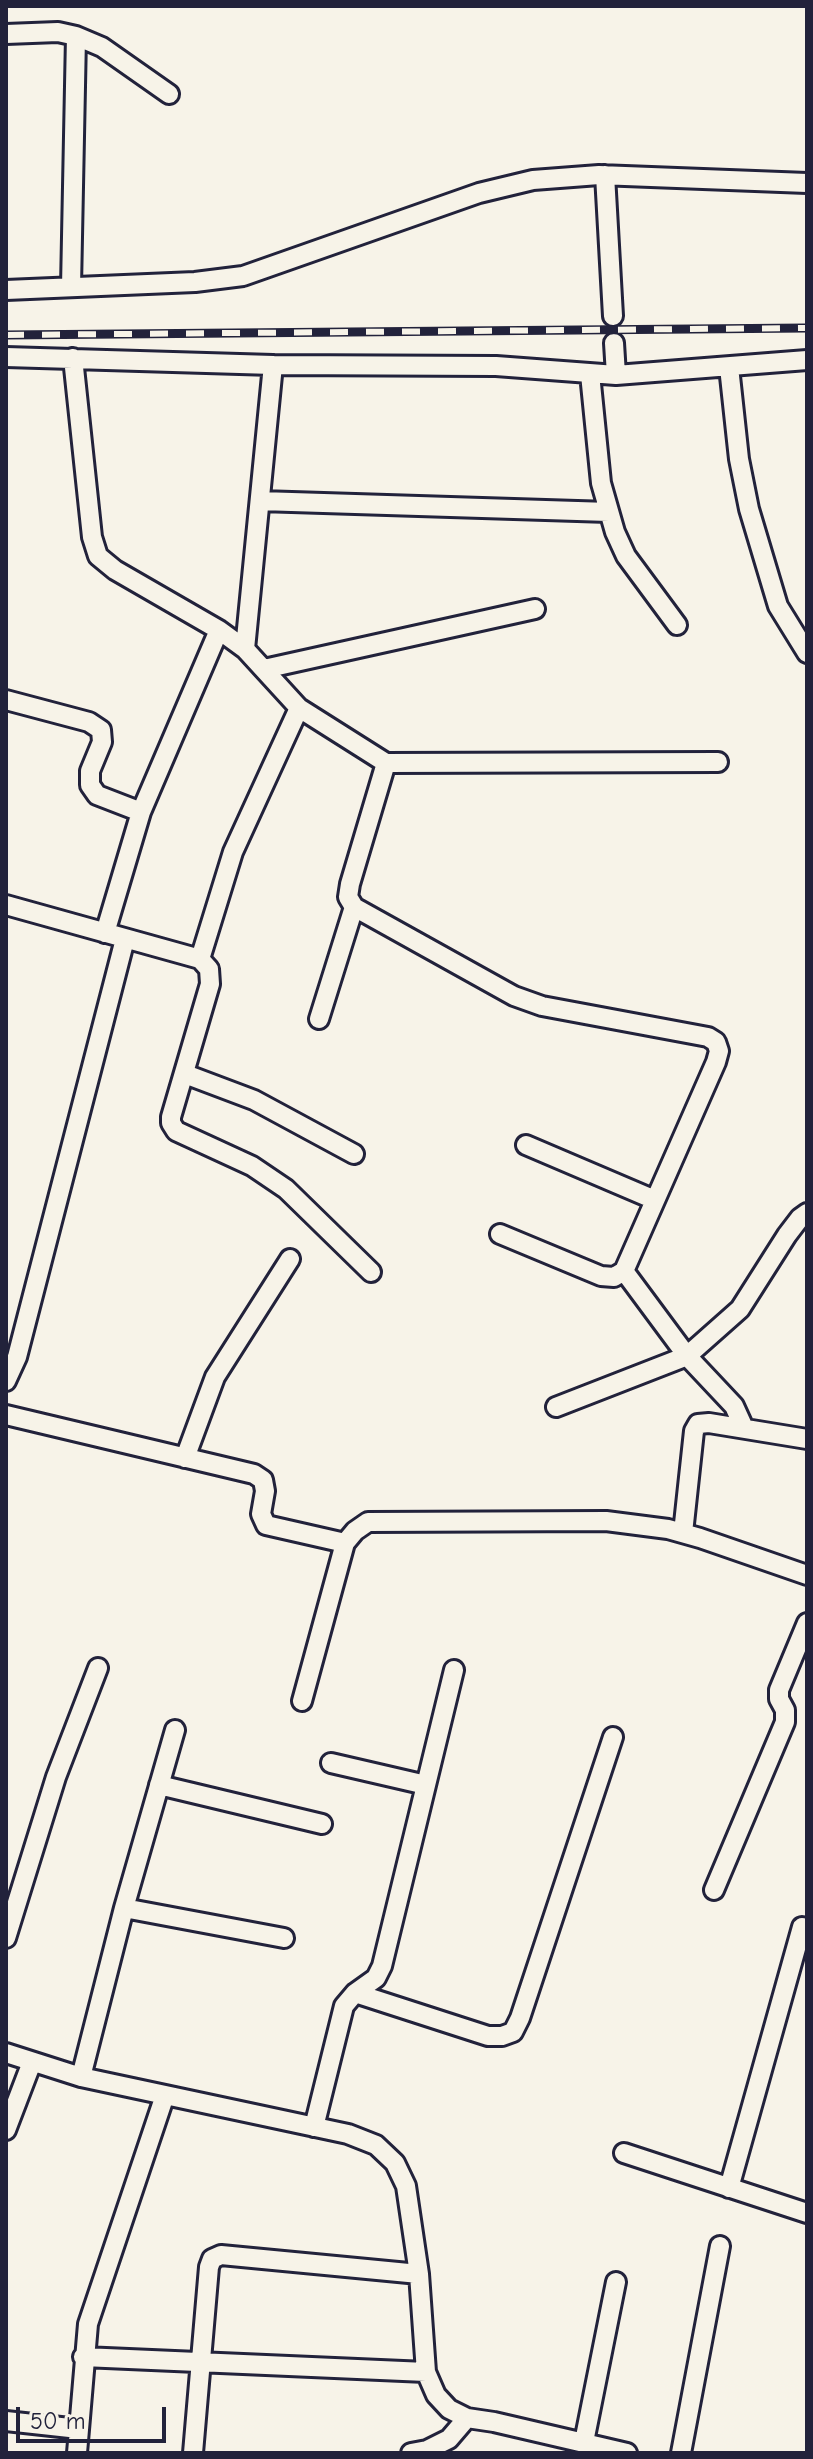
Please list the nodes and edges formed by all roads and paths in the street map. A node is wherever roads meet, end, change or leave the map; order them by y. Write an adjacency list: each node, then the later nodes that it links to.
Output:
1 (6, 34): 2 (street)
2 (76, 36): 3 (street); 6 (street)
3 (169, 94)
4 (605, 175): 5 (street); 6 (street); 8 (street)
5 (807, 183)
6 (71, 287): 7 (street)
7 (6, 290)
8 (613, 316)
9 (614, 343): 16 (street)
10 (6, 357): 11 (street)
11 (73, 358): 13 (street); 21 (street)
12 (807, 360): 14 (street)
13 (273, 365): 15 (street); 17 (street)
14 (729, 367): 16 (street); 23 (street)
15 (590, 374): 16 (street); 18 (street)
16 (616, 375)
17 (260, 501): 18 (street); 22 (street)
18 (609, 512): 20 (street)
19 (535, 609): 24 (street)
20 (677, 625)
21 (219, 630): 22 (street); 29 (street)
22 (245, 649): 24 (street)
23 (807, 653)
24 (264, 669): 26 (street)
25 (6, 700): 29 (street)
26 (299, 708): 28 (street); 34 (street)
27 (718, 762): 28 (street)
28 (386, 763): 31 (street)
29 (141, 812): 32 (street)
30 (6, 905): 32 (street)
31 (354, 907): 35 (street); 39 (street)
32 (105, 933): 33 (street)
33 (125, 939): 34 (street); 46 (street)
34 (200, 959): 36 (street)
35 (319, 1019)
36 (185, 1074): 38 (street); 44 (street)
37 (526, 1145): 39 (street)
38 (354, 1154)
39 (655, 1200): 43 (street)
40 (807, 1213): 45 (street)
41 (500, 1234): 43 (street)
42 (290, 1259): 51 (street)
43 (624, 1271): 45 (street)
44 (371, 1272)
45 (687, 1356): 47 (street); 49 (street)
46 (6, 1381)
47 (556, 1407)
48 (6, 1415): 51 (street)
49 (744, 1428): 50 (street); 52 (street)
50 (807, 1439)
51 (185, 1458): 53 (street)
52 (683, 1533): 53 (street); 54 (street)
53 (345, 1543): 58 (street)
54 (807, 1575)
55 (807, 1623): 65 (street)
56 (98, 1668): 68 (street)
57 (454, 1670): 63 (street)
58 (302, 1701)
59 (175, 1730): 62 (street)
60 (613, 1737): 70 (street)
61 (331, 1763): 63 (street)
62 (159, 1785): 64 (street); 66 (street)
63 (426, 1785): 70 (street)
64 (322, 1824)
65 (714, 1890)
66 (124, 1908): 69 (street); 73 (street)
67 (802, 1927): 78 (street)
68 (6, 1938)
69 (284, 1938)
70 (355, 1993): 75 (street)
71 (6, 2053): 72 (street)
72 (32, 2062): 73 (street); 76 (street)
73 (81, 2077): 74 (street)
74 (165, 2095): 75 (street); 83 (street)
75 (314, 2127): 81 (street)
76 (6, 2130)
77 (624, 2153): 78 (street)
78 (729, 2188): 79 (street)
79 (807, 2213)
80 (720, 2246): 94 (street)
81 (419, 2274): 84 (street); 85 (street)
82 (616, 2282): 89 (street)
83 (83, 2357): 84 (street); 88 (street)
84 (200, 2362): 85 (street); 91 (street)
85 (426, 2372): 86 (street)
86 (467, 2418): 89 (street); 92 (street)
87 (6, 2421): 88 (street)
88 (79, 2429): 90 (street)
89 (584, 2442): 93 (street)
90 (77, 2453)
91 (193, 2453)
92 (411, 2453)
93 (627, 2453)
94 (681, 2453)

